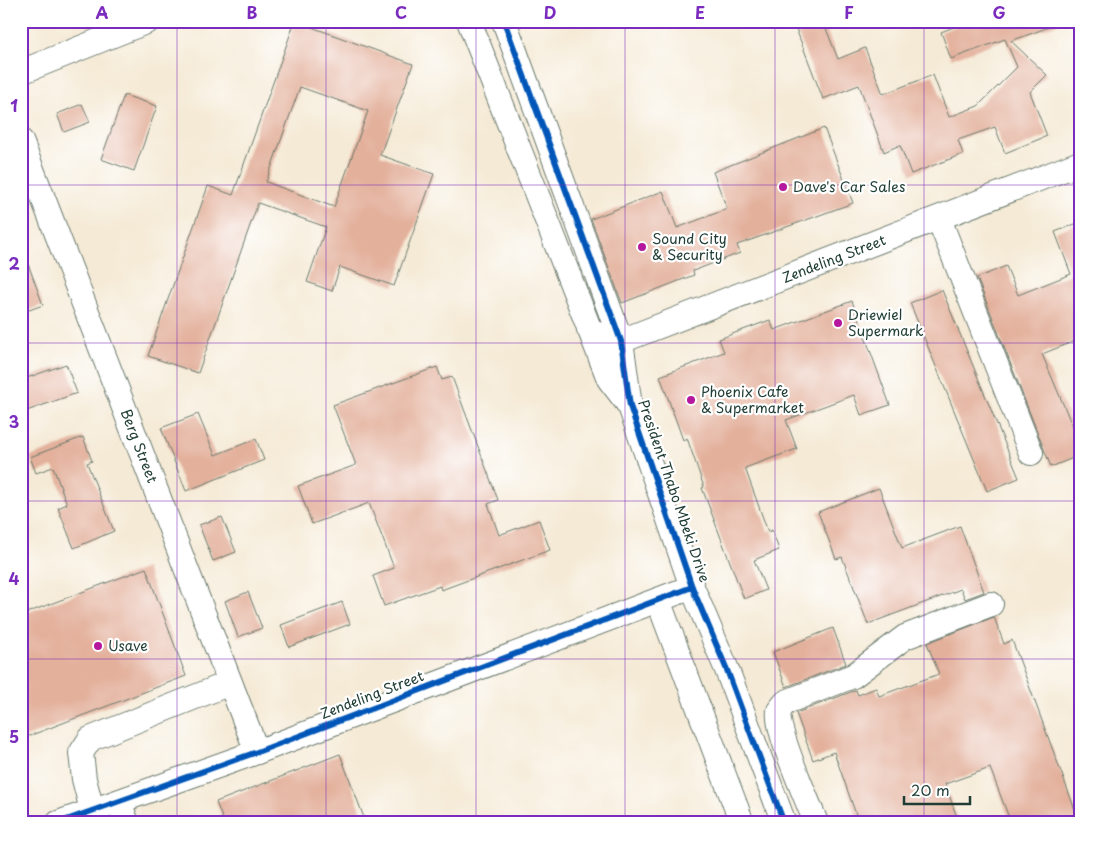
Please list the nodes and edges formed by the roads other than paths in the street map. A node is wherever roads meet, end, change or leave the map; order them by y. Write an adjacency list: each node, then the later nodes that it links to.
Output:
1 (148, 21): 4 (street)
2 (469, 21): 9 (street, President Thabo Mbeki Drive)
3 (504, 21): 10 (street, President Thabo Mbeki Drive)
4 (21, 72)
5 (21, 141): 16 (street, Berg Street)
6 (1080, 154): 10 (street)
7 (1080, 163): 8 (street, Zendeling Street)
8 (939, 219): 10 (street, Zendeling Street); 12 (street)
9 (588, 329): 10 (street); 11 (street, President Thabo Mbeki Drive)
10 (620, 337): 11 (street, President Thabo Mbeki Drive)
11 (630, 406): 13 (street, President Thabo Mbeki Drive)
12 (1031, 453)
13 (692, 587): 14 (street, Zendeling Street); 22 (street, President Thabo Mbeki Drive)
14 (658, 600): 17 (street, Zendeling Street); 21 (street)
15 (991, 604): 23 (street)
16 (230, 684): 17 (street, Berg Street); 18 (street)
17 (257, 752): 19 (street, Zendeling Street)
18 (92, 810): 19 (street, Zendeling Street); 20 (street, Zendeling Street)
19 (123, 812)
20 (58, 823)
21 (742, 823)
22 (784, 823)
23 (816, 823)

